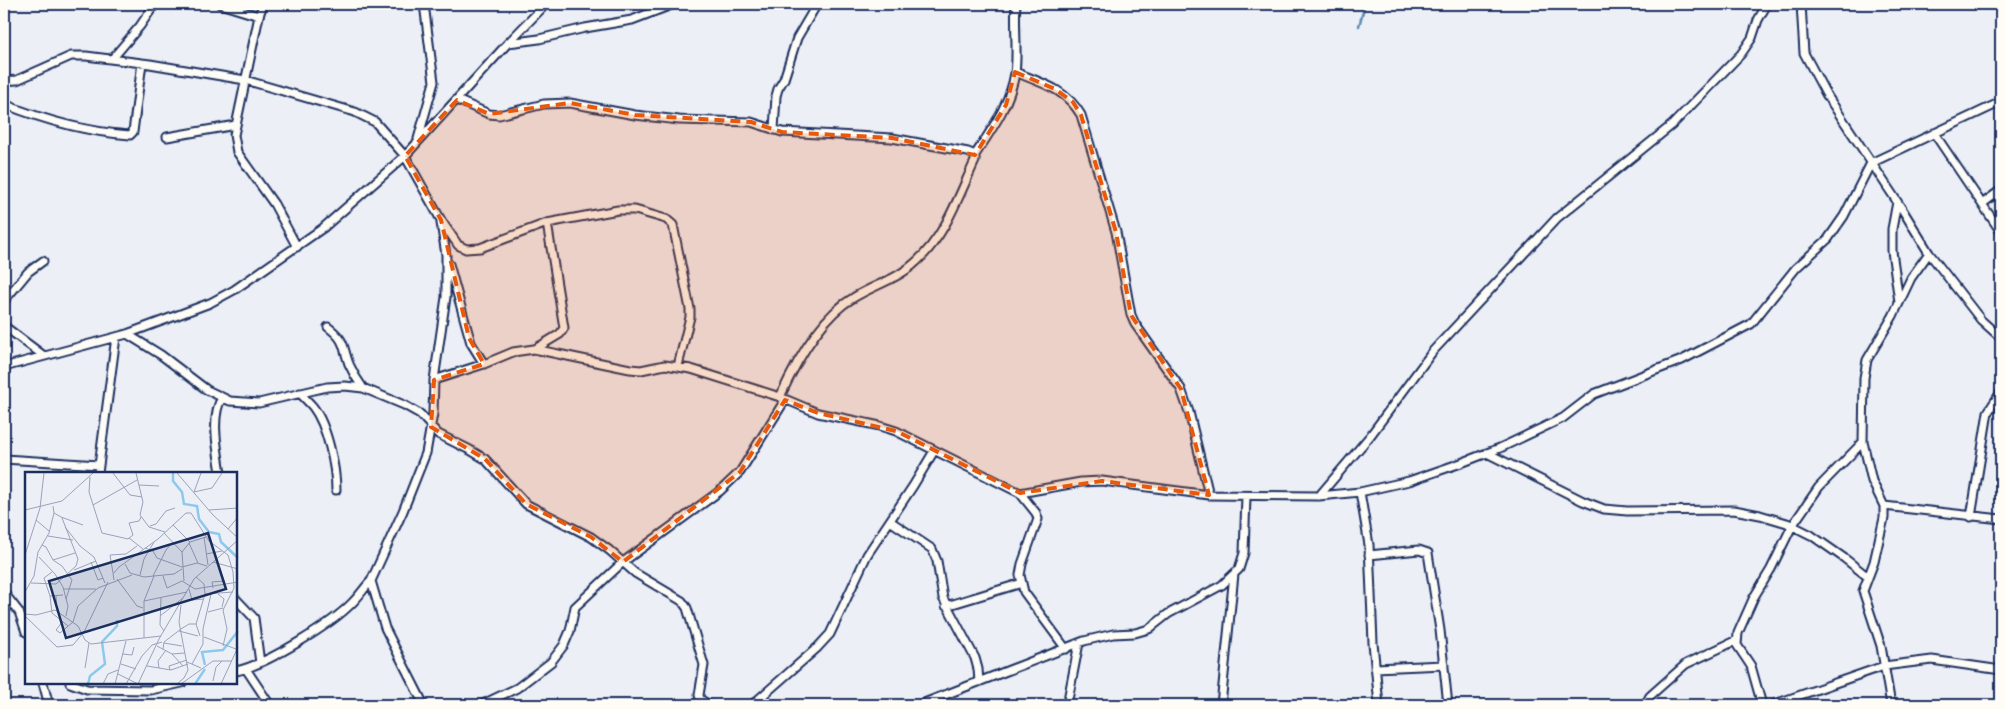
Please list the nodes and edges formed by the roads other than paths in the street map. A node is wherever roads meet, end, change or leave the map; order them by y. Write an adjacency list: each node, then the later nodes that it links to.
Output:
1 (155, 4): 13 (street)
2 (220, 4): 11 (street)
3 (264, 4): 11 (street)
4 (424, 4): 25 (street)
5 (546, 4): 12 (street)
6 (674, 4): 12 (street)
7 (817, 4): 22 (street)
8 (1016, 4): 15 (street)
9 (1767, 4): 69 (street)
10 (1801, 4): 28 (street)
11 (258, 16): 16 (street)
12 (508, 43): 18 (street)
13 (112, 59): 14 (street); 17 (street)
14 (142, 63): 16 (street); 20 (street)
15 (1015, 72): 26 (street); 67 (street)
16 (245, 80): 21 (street); 27 (street)
17 (4, 81)
18 (457, 100): 22 (street); 25 (street)
19 (2001, 102): 23 (street)
20 (4, 104)
21 (236, 125): 24 (street); 35 (street)
22 (774, 130): 26 (street)
23 (1934, 133): 28 (street); 31 (street)
24 (167, 137)
25 (417, 142): 27 (street)
26 (975, 155): 56 (street)
27 (405, 156): 32 (street); 35 (street)
28 (1871, 163): 30 (street); 60 (street)
29 (2001, 190): 31 (street)
30 (1897, 202): 36 (street); 40 (street)
31 (1982, 204): 34 (street)
32 (441, 220): 33 (street); 37 (street)
33 (547, 223): 46 (street); 49 (street)
34 (2001, 232)
35 (297, 247): 43 (street)
36 (1928, 253): 40 (street); 45 (street)
37 (446, 255): 48 (street); 51 (street)
38 (43, 261): 39 (street)
39 (4, 301)
40 (1899, 302): 58 (street)
41 (4, 326): 47 (street)
42 (328, 328): 52 (street)
43 (127, 334): 44 (street); 55 (street)
44 (116, 337): 47 (street); 62 (street)
45 (2001, 338)
46 (534, 349): 48 (street); 49 (street)
47 (44, 356): 50 (street)
48 (484, 364): 51 (street)
49 (678, 366): 56 (street)
50 (4, 367)
51 (434, 380): 57 (street)
52 (363, 388): 54 (street); 57 (street)
53 (2001, 392): 71 (street)
54 (300, 393): 55 (street); 64 (street)
55 (222, 398): 63 (street)
56 (782, 399): 59 (street); 76 (street)
57 (430, 427): 76 (street); 79 (street)
58 (1863, 442): 70 (street); 74 (street)
59 (934, 450): 66 (street); 73 (street)
60 (1487, 453): 65 (street); 74 (street)
61 (4, 459): 62 (street)
62 (99, 469)
63 (221, 472)
64 (336, 490)
65 (1360, 492): 69 (street); 75 (street)
66 (1020, 493): 67 (street); 80 (street)
67 (1209, 496): 68 (street)
68 (1246, 496): 69 (street); 77 (street)
69 (1319, 496)
70 (1884, 506): 71 (street); 78 (street)
71 (1971, 517): 72 (street)
72 (2001, 519)
73 (890, 521): 83 (street); 105 (street)
74 (1792, 526): 78 (street); 85 (street)
75 (1369, 555): 89 (street); 91 (street)
76 (623, 562): 103 (street); 104 (street)
77 (1234, 574): 86 (street); 108 (street)
78 (1868, 577): 90 (street)
79 (371, 581): 88 (street); 102 (street)
80 (1022, 583): 83 (street); 87 (street)
81 (4, 593): 84 (street)
82 (238, 600): 88 (street)
83 (946, 606): 95 (street)
84 (25, 629)
85 (1736, 640): 111 (street); 112 (street)
86 (1080, 643): 87 (street); 107 (street)
87 (1066, 649): 95 (street)
88 (260, 663): 92 (street)
89 (1444, 665): 91 (street); 110 (street)
90 (1884, 666): 93 (street); 113 (street); 114 (street)
91 (1375, 668): 109 (street)
92 (246, 669): 94 (street); 101 (street)
93 (2001, 670)
94 (238, 671)
95 (979, 682): 106 (street)
96 (43, 684): 100 (street)
97 (73, 684): 99 (street)
98 (177, 684): 99 (street)
99 (140, 686)
100 (48, 705)
101 (270, 705)
102 (424, 705)
103 (481, 705)
104 (709, 705)
105 (752, 705)
106 (919, 705)
107 (1067, 705)
108 (1221, 705)
109 (1379, 705)
110 (1448, 705)
111 (1645, 705)
112 (1762, 705)
113 (1772, 705)
114 (1891, 705)

